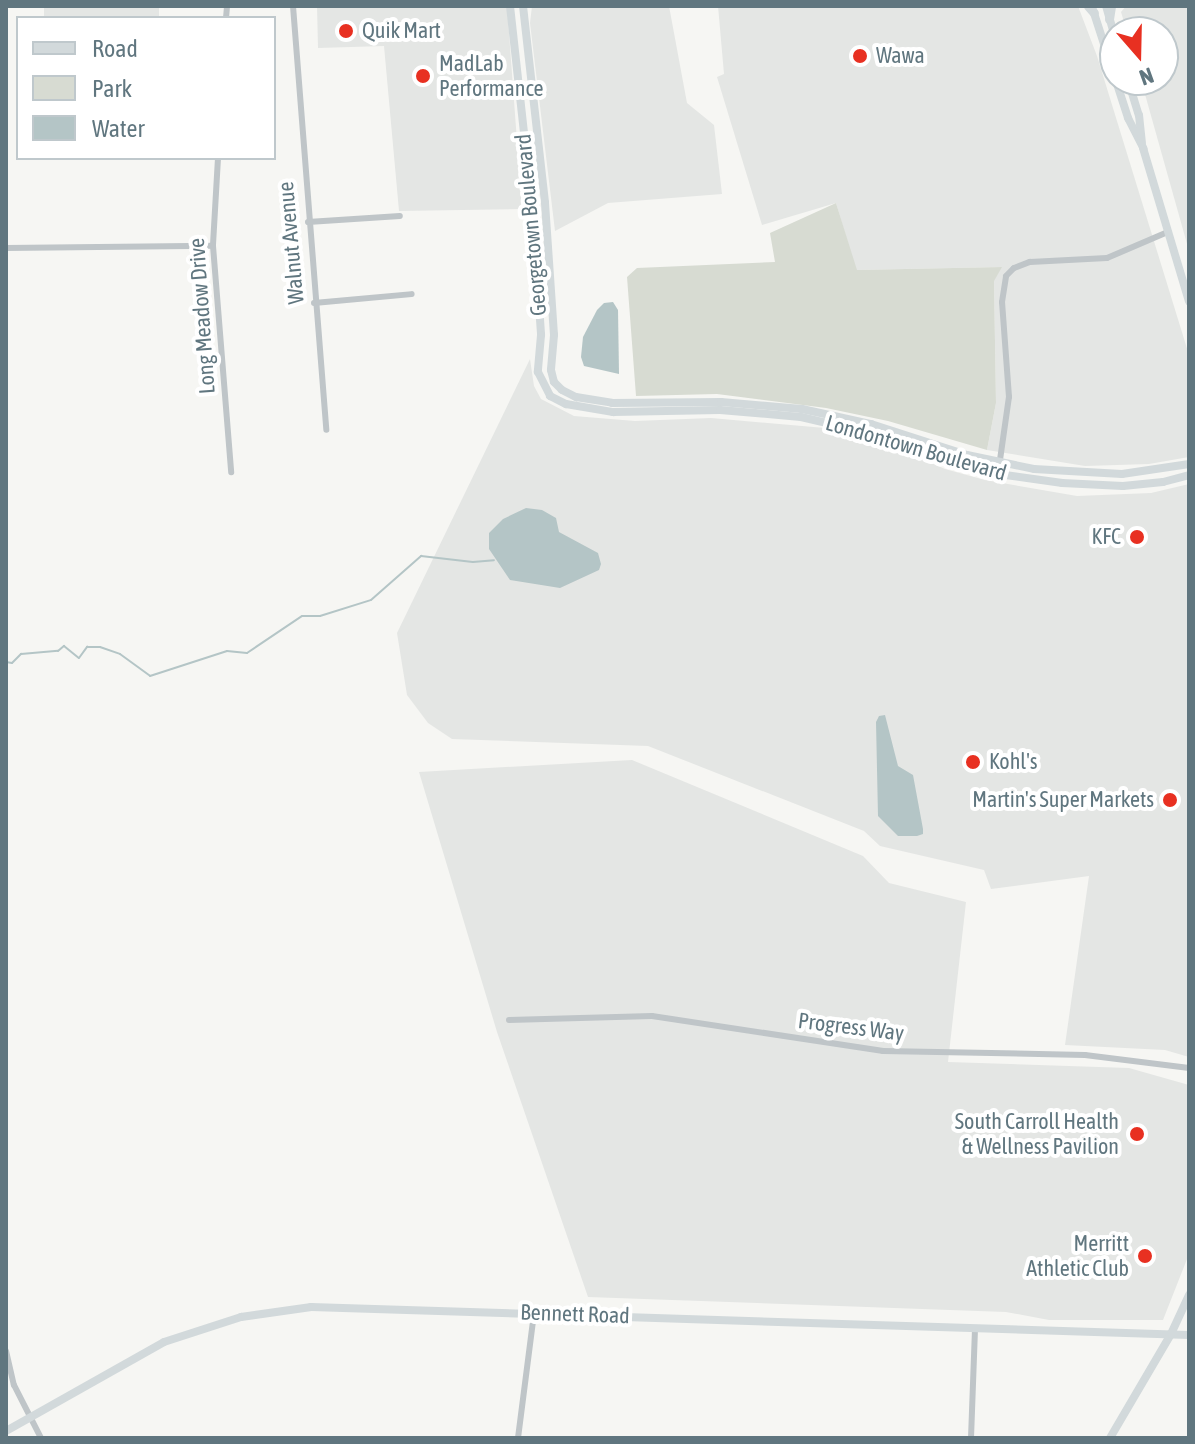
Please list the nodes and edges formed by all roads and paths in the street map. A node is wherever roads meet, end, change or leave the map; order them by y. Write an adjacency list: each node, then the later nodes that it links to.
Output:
1 (293, 6): 9 (street, Walnut Avenue)
2 (510, 6): 16 (street, Georgetown Boulevard)
3 (523, 6): 16 (street, Georgetown Boulevard)
4 (1091, 8): 6 (street)
5 (1133, 96): 6 (street)
6 (1143, 148): 10 (street)
7 (218, 160): 11 (street, Long Meadow Drive)
8 (400, 216): 9 (street)
9 (308, 222): 15 (street, Walnut Avenue)
10 (1168, 232): 14 (street); 18 (street)
11 (213, 246): 12 (street); 20 (street, Long Meadow Drive)
12 (6, 248)
13 (412, 294): 15 (street)
14 (1189, 301)
15 (314, 303): 17 (street, Walnut Avenue)
16 (594, 405): 18 (street, Londontown Boulevard); 21 (street, Londontown Boulevard)
17 (326, 430)
18 (1000, 463): 19 (street, Londontown Boulevard); 21 (street)
19 (1189, 464)
20 (231, 472)
21 (998, 474): 22 (street, Londontown Boulevard)
22 (1189, 475)
23 (509, 1020): 24 (street, Progress Way)
24 (1189, 1068)
25 (1189, 1295): 28 (street)
26 (534, 1313): 27 (street, Bennett Road); 31 (street, Bennett Road); 34 (street)
27 (975, 1328): 28 (street, Bennett Road); 35 (street)
28 (1171, 1334): 29 (street, Bennett Road); 36 (street)
29 (1189, 1335)
30 (6, 1351): 31 (street)
31 (30, 1418): 32 (street, Bennett Road); 33 (street)
32 (6, 1431)
33 (41, 1438)
34 (518, 1438)
35 (971, 1438)
36 (1110, 1438)

